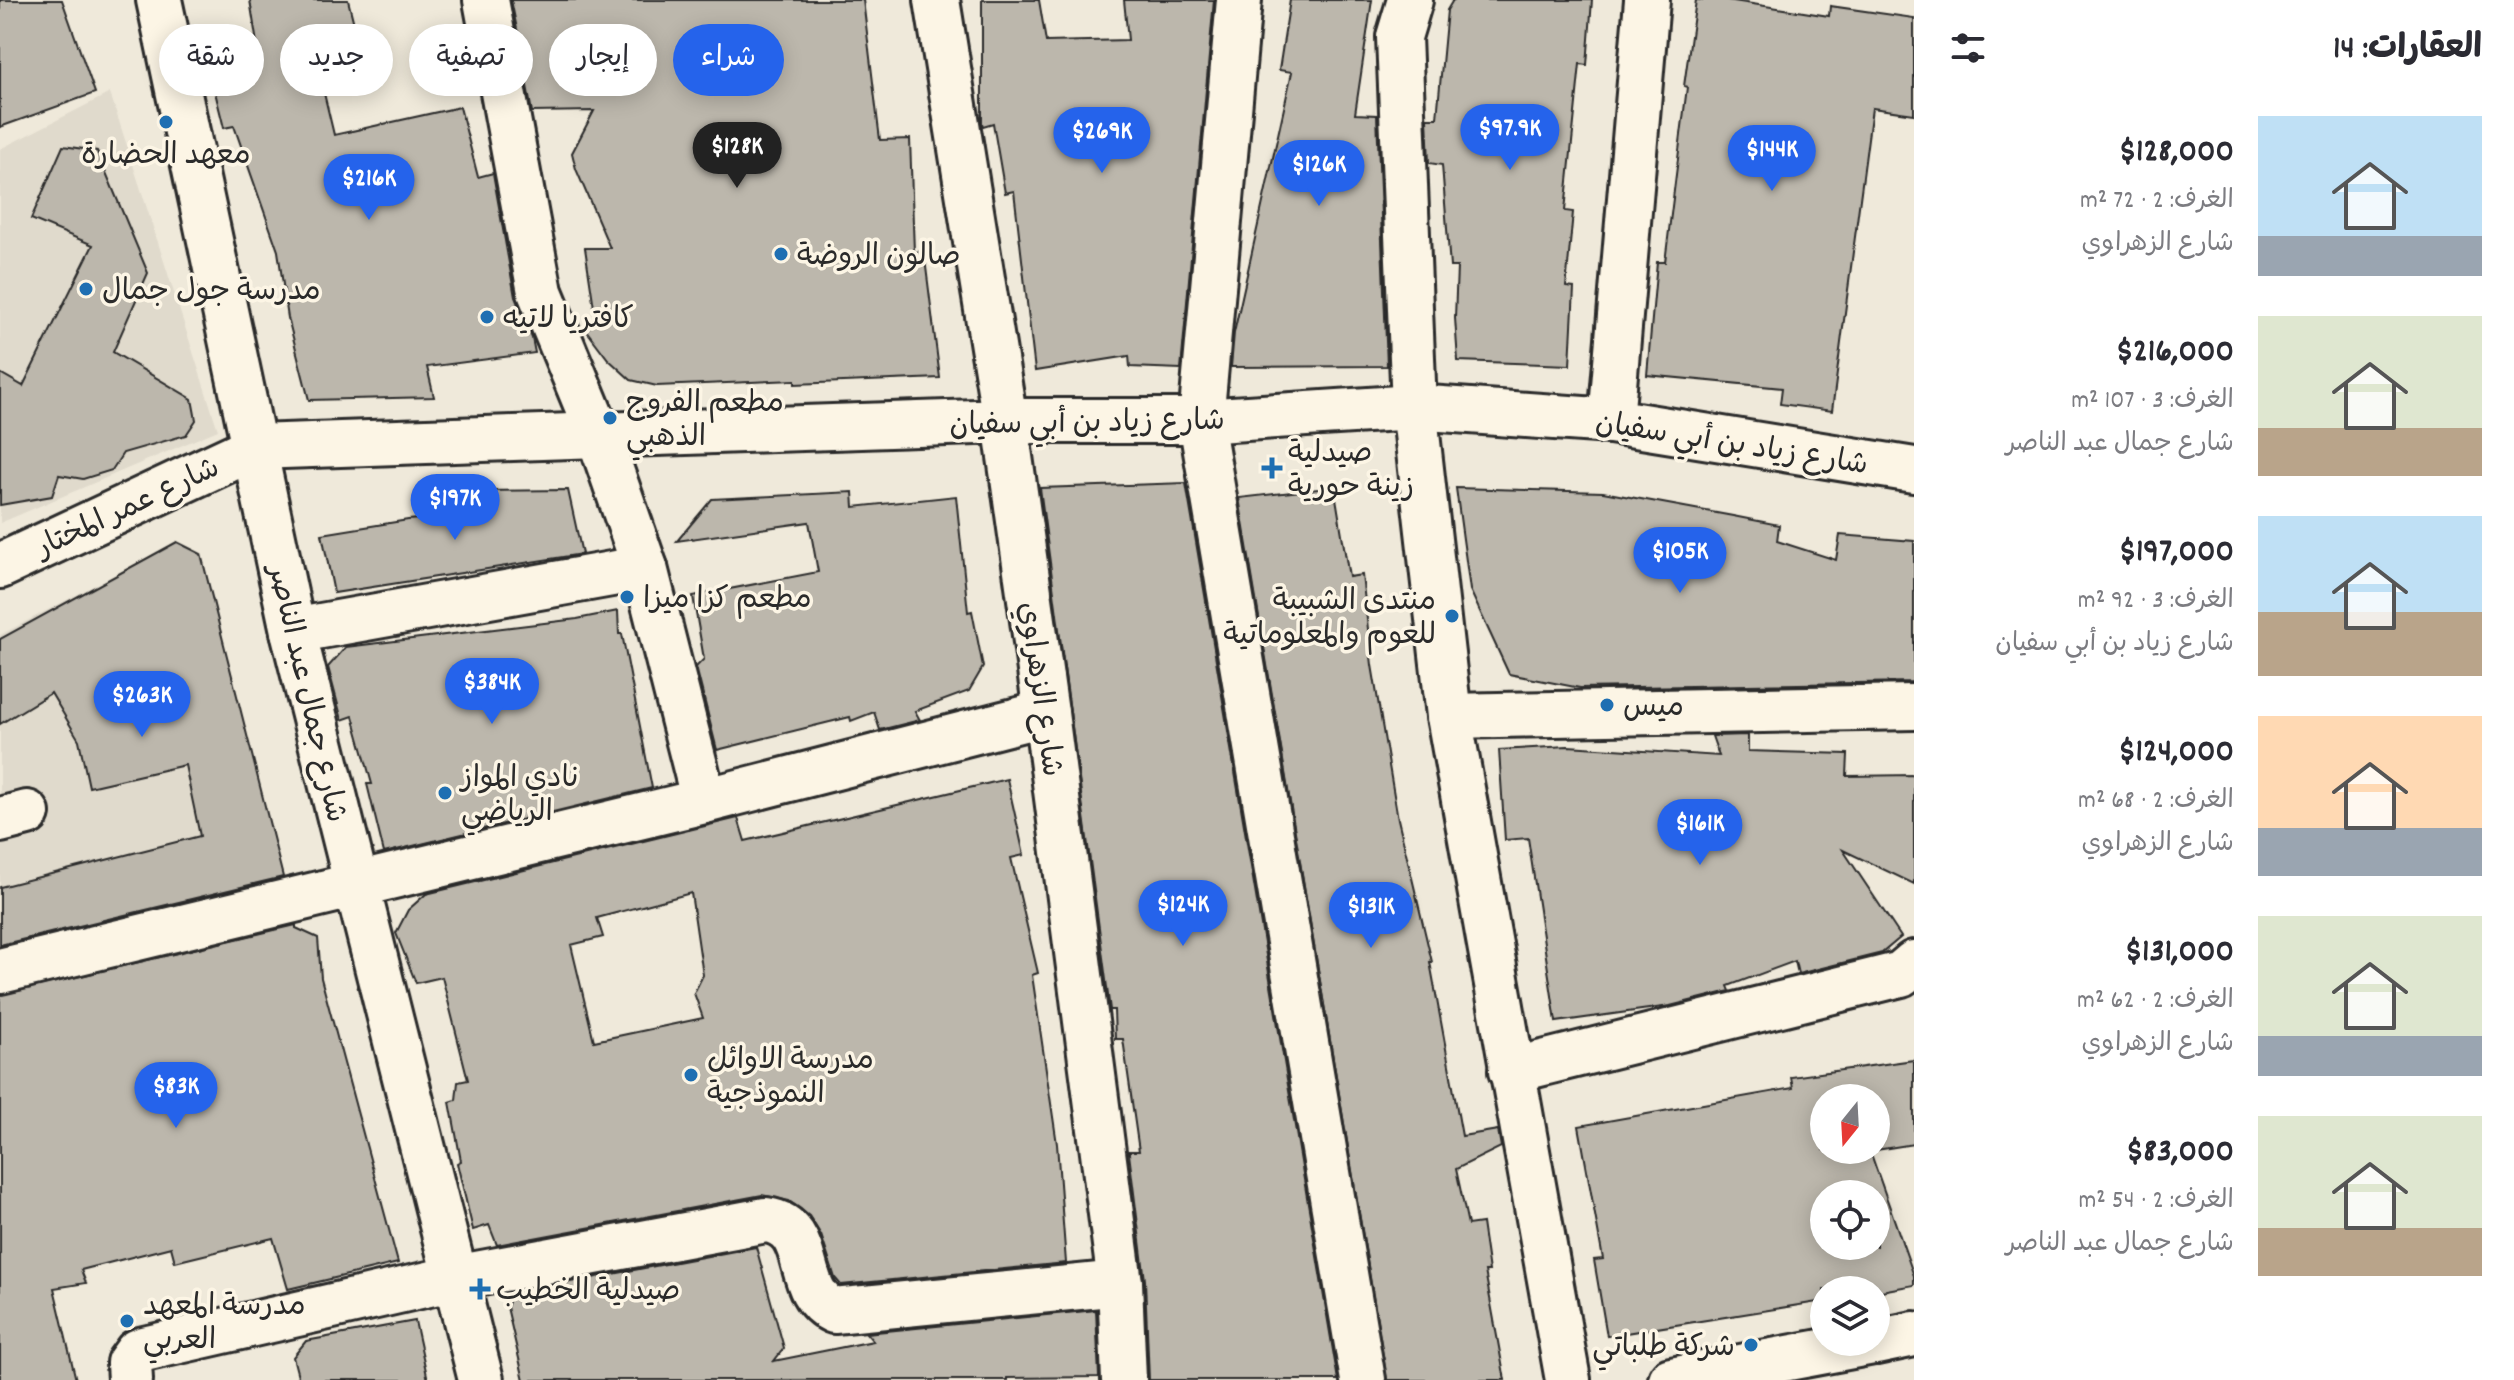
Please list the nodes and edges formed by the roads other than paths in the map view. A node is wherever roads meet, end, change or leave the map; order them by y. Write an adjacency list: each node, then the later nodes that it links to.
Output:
1 (159, 0): 12 (street, شارع جمال عبد الناصر)
2 (486, 0): 11 (street)
3 (937, 0): 8 (street, شارع الزهراوي)
4 (1239, 0): 9 (street)
5 (1410, 0): 7 (street)
6 (1647, 0): 10 (street)
7 (1414, 407): 9 (street, شارع زياد بن أبي سفيان); 10 (street, شارع زياد بن أبي سفيان); 19 (street)
8 (1005, 421): 9 (street, شارع زياد بن أبي سفيان); 11 (street, شارع زياد بن أبي سفيان); 18 (street, شارع الزهراوي)
9 (1201, 421): 33 (street)
10 (1611, 421): 13 (street, شارع زياد بن أبي سفيان)
11 (598, 433): 12 (street, شارع زياد بن أبي سفيان); 15 (street)
12 (255, 447): 14 (street, شارع عمر المختار); 16 (street, شارع جمال عبد الناصر)
13 (1914, 470)
14 (0, 566)
15 (645, 568): 16 (street); 20 (street)
16 (293, 631): 21 (street, شارع جمال عبد الناصر)
17 (1914, 707): 19 (street)
18 (1046, 713): 20 (street); 26 (street, شارع الزهراوي)
19 (1449, 716): 24 (street)
20 (704, 801): 21 (street)
21 (355, 885): 23 (street); 25 (street, شارع جمال عبد الناصر)
22 (1914, 963): 24 (street)
23 (0, 971)
24 (1511, 1071): 34 (street)
25 (455, 1278): 26 (street); 30 (street); 31 (street, شارع جمال عبد الناصر)
26 (1120, 1283): 32 (street, شارع الزهراوي)
27 (1914, 1334): 28 (street)
28 (1890, 1339)
29 (1810, 1354): 35 (street)
30 (130, 1380)
31 (481, 1380)
32 (1124, 1380)
33 (1363, 1380)
34 (1568, 1380)
35 (1671, 1380)

